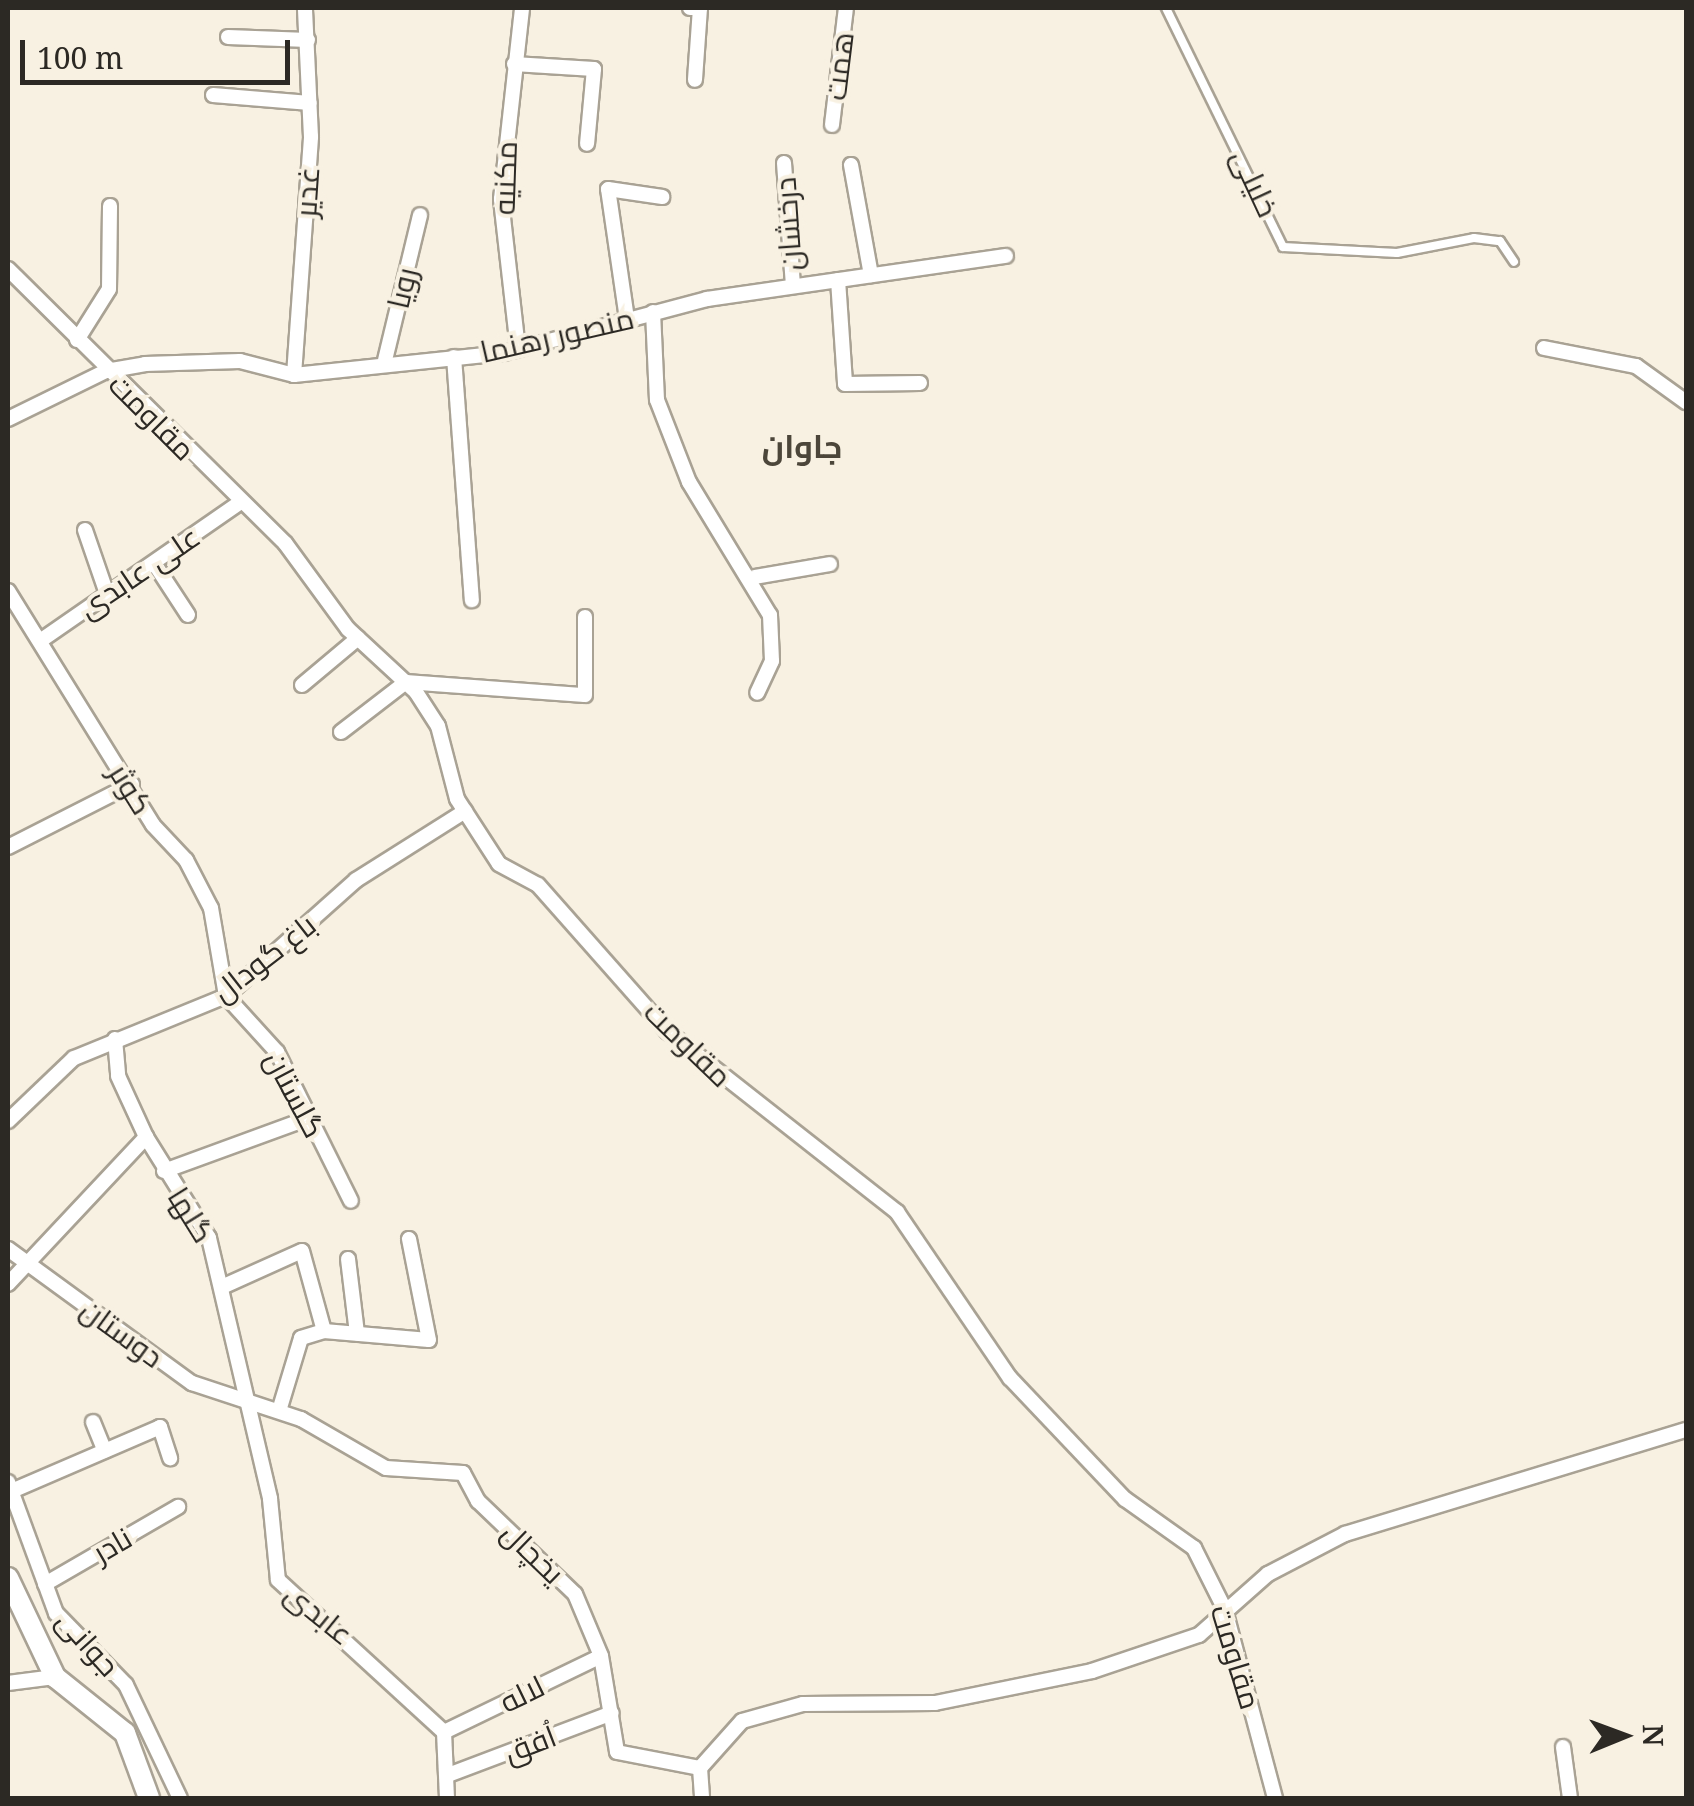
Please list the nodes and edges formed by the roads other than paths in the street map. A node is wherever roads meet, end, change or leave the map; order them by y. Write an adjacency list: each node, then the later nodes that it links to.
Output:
1 (305, 8): 7 (street, غدیر)
2 (522, 8): 8 (street, مکنیه)
3 (690, 8): 9 (street)
4 (846, 8): 12 (street, همت)
5 (1166, 8): 20 (lane, خلیلی)
6 (228, 37): 7 (street)
7 (308, 40): 11 (street, غدیر)
8 (514, 64): 13 (street); 28 (street, مکنیه)
9 (696, 80)
10 (213, 94): 11 (street)
11 (310, 103): 33 (street, غدیر)
12 (832, 125)
13 (587, 144)
14 (784, 162): 24 (street, درخشان)
15 (852, 165): 22 (street)
16 (662, 197): 26 (street)
17 (110, 206): 27 (street)
18 (420, 215): 31 (street, رویا)
19 (1006, 256): 22 (street, منصور رهنما)
20 (1514, 262)
21 (8, 269): 27 (street, مقاومت)
22 (872, 275): 23 (street, منصور رهنما)
23 (838, 280): 24 (street, منصور رهنما); 34 (street)
24 (793, 286): 25 (street, منصور رهنما)
25 (653, 312): 26 (street, منصور رهنما); 41 (street)
26 (627, 319): 28 (street, منصور رهنما)
27 (76, 340): 32 (street, مقاومت)
28 (518, 348): 30 (street, منصور رهنما)
29 (1544, 348): 35 (street)
30 (454, 358): 31 (street, منصور رهنما); 44 (street)
31 (385, 360): 33 (street, منصور رهنما)
32 (106, 371): 33 (street, منصور رهنما); 36 (street); 37 (street, مقاومت)
33 (294, 375)
34 (920, 383)
35 (1686, 402)
36 (8, 419)
37 (238, 504): 39 (street, علی عابدی); 47 (street, مقاومت)
38 (85, 530): 43 (street)
39 (154, 563): 43 (street, علی عابدی); 45 (street)
40 (830, 564): 41 (street)
41 (755, 578): 51 (street)
42 (8, 592): 48 (street, کوثر)
43 (107, 594): 48 (street, علی عابدی)
44 (472, 600)
45 (188, 615)
46 (585, 617): 49 (street)
47 (358, 638): 49 (street, مقاومت); 50 (street)
48 (40, 642): 53 (street, کوثر)
49 (406, 682): 52 (street); 54 (street, مقاومت)
50 (302, 684)
51 (757, 693)
52 (341, 732)
53 (132, 784): 55 (street); 56 (street, کوثر)
54 (465, 810): 56 (street, باغ گودال); 81 (street, مقاومت)
55 (8, 847)
56 (226, 996): 57 (street, باغ گودال); 58 (street, گلستان)
57 (114, 1039): 59 (street, باغ گودال); 60 (street, گلها)
58 (309, 1118): 61 (street); 62 (street, گلستان)
59 (8, 1121)
60 (146, 1137): 61 (street, گلها); 66 (street)
61 (164, 1172): 68 (street, گلها)
62 (351, 1202)
63 (409, 1239): 70 (street)
64 (8, 1249): 66 (street, دوستان)
65 (348, 1259): 70 (street)
66 (26, 1260): 67 (street); 71 (street, دوستان)
67 (8, 1284)
68 (224, 1286): 69 (street); 71 (street, گلها)
69 (324, 1331): 70 (street); 72 (street)
70 (357, 1333)
71 (247, 1399): 72 (street, یخچال); 86 (street, عابدی)
72 (278, 1411): 82 (street, یخچال)
73 (93, 1422): 75 (street)
74 (1686, 1430): 81 (street)
75 (105, 1451): 76 (street); 77 (street)
76 (170, 1458)
77 (11, 1486): 80 (street, جوانی)
78 (178, 1506): 80 (street, نادر)
79 (8, 1578): 83 (street, جوانی)
80 (46, 1584): 91 (street, جوانی)
81 (1225, 1610): 88 (street); 94 (street, مقاومت)
82 (601, 1656): 85 (street, یخچال); 86 (street, لاله)
83 (55, 1676): 84 (street); 90 (street, جوانی)
84 (8, 1684)
85 (612, 1713): 88 (street, یخچال); 89 (street, اُفق)
86 (444, 1732): 89 (street)
87 (1563, 1747): 95 (street)
88 (700, 1768): 93 (street)
89 (448, 1775): 92 (street)
90 (149, 1798)
91 (180, 1798)
92 (446, 1798)
93 (702, 1798)
94 (1275, 1798)
95 (1570, 1798)

